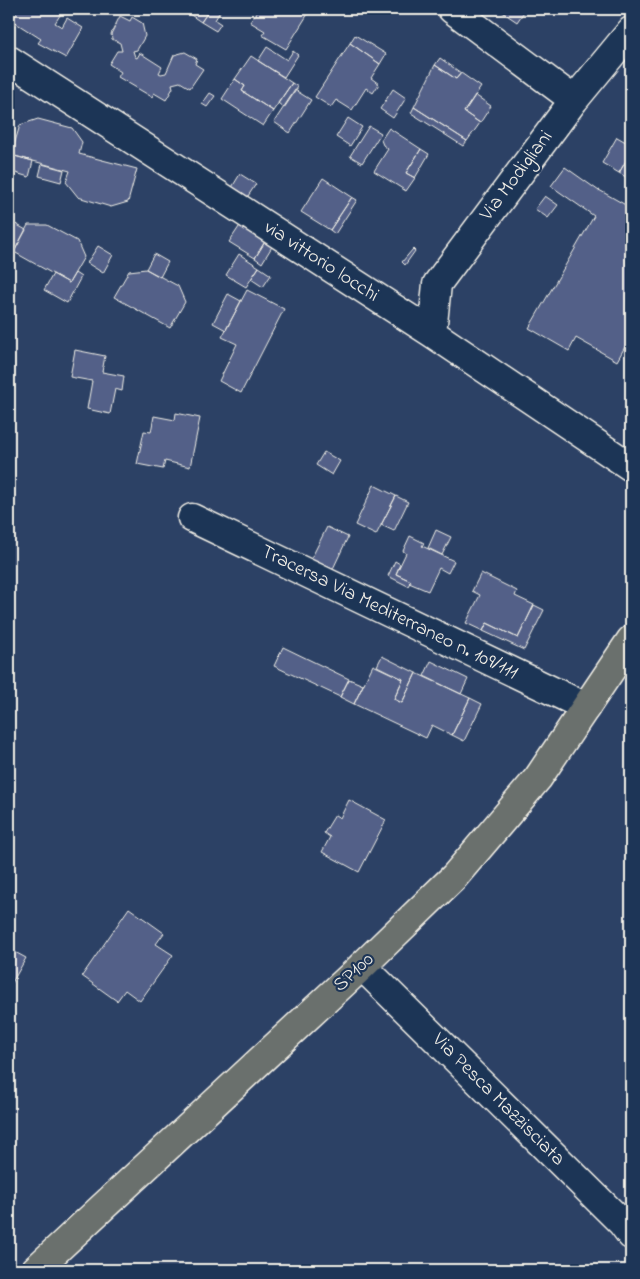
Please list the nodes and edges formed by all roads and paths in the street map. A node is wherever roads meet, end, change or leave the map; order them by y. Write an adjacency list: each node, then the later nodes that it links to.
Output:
1 (452, 9): 4 (street)
2 (631, 31): 4 (street, Via Modigliani)
3 (9, 60): 5 (street, via vittorio locchi)
4 (574, 100): 5 (street, Via Modigliani)
5 (432, 333): 6 (street, via vittorio locchi)
6 (631, 467)
7 (192, 518): 9 (street, Tracersa Via Mediterraneo n. 109/111)
8 (631, 640): 9 (main road, SP100 / SP100)
9 (586, 707): 10 (main road, SP100 / SP100)
10 (362, 966): 11 (street, Via Pesca Mazzisciata); 12 (main road, SP100 / SP100)
11 (631, 1235)
12 (35, 1270)

